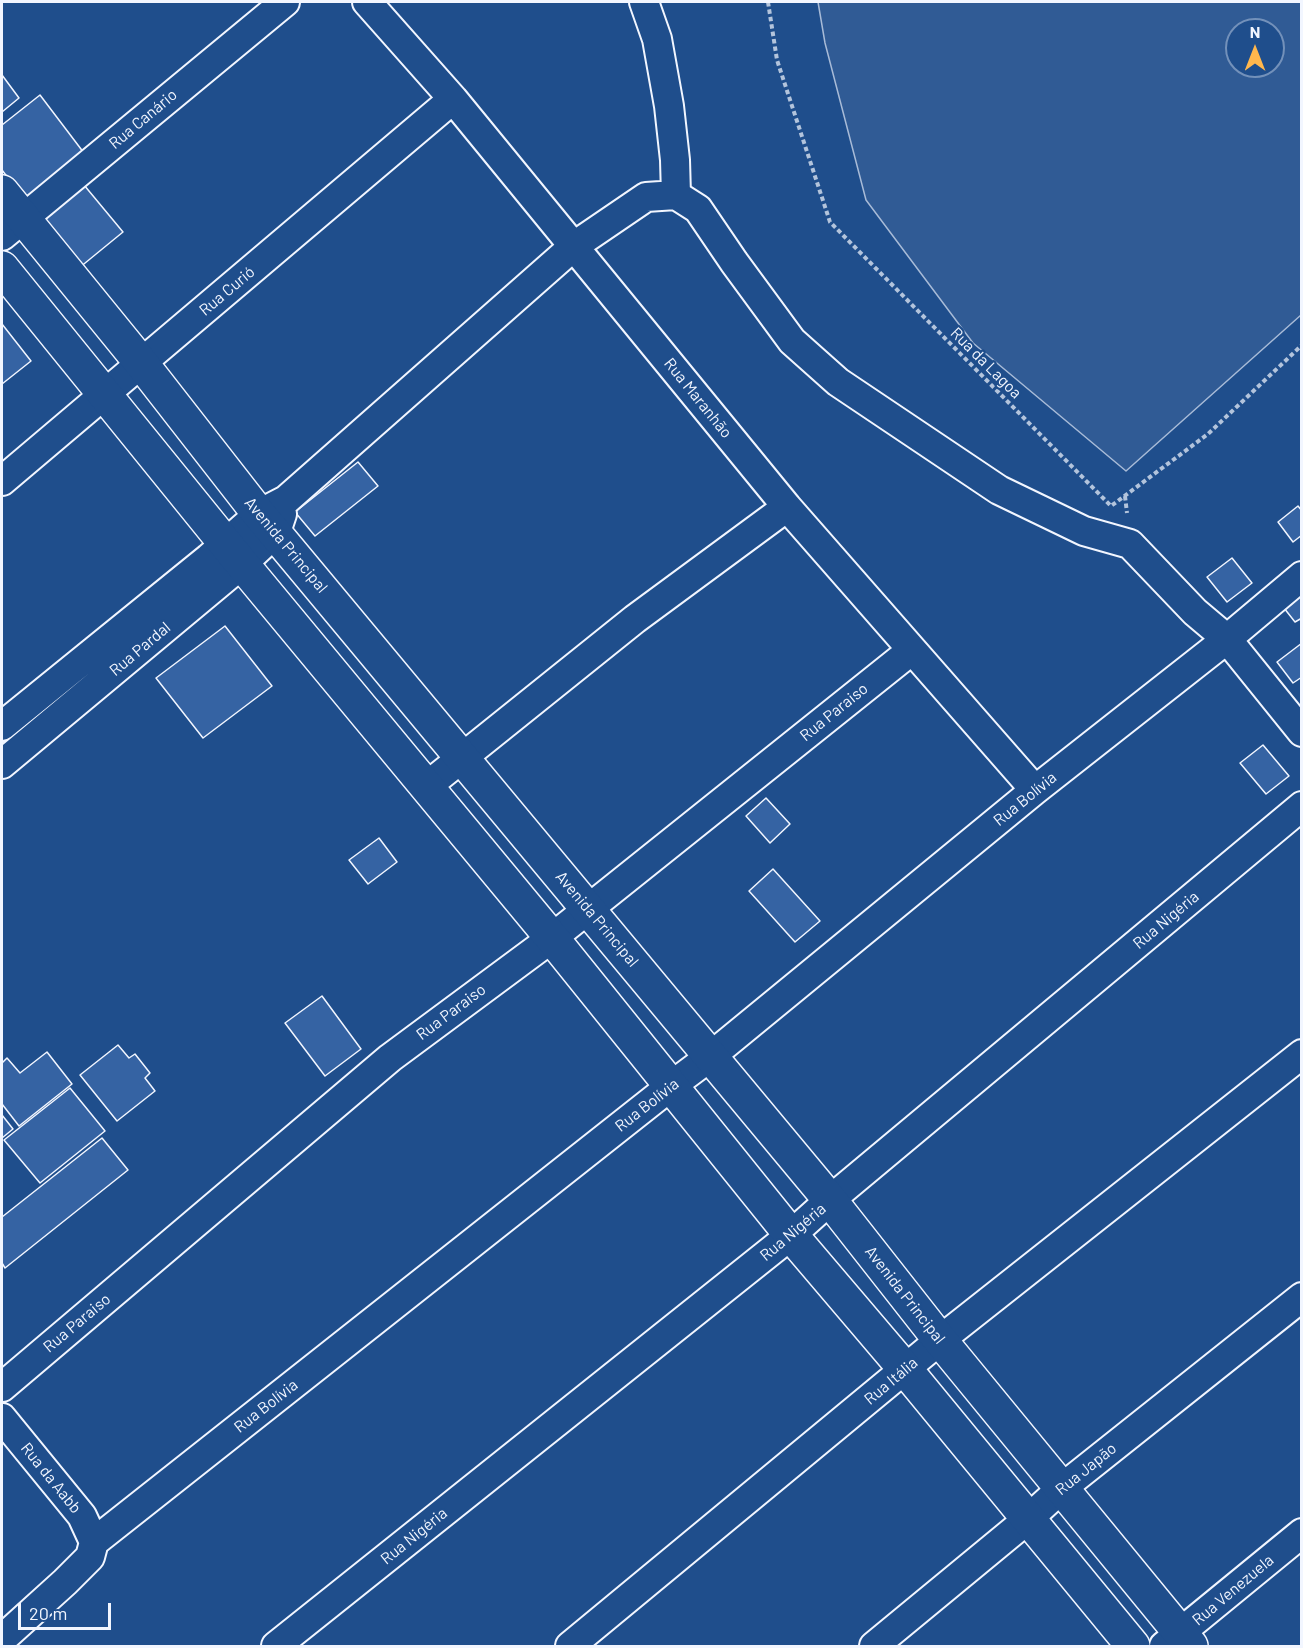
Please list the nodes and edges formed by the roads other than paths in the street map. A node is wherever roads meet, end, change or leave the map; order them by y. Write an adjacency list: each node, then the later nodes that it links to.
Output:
1 (285, 2): 7 (street, Rua Canário)
2 (367, 2): 4 (street, Rua Maranhão)
3 (644, 2): 6 (street)
4 (453, 99): 8 (street, Rua Maranhão); 10 (street, Rua Curió)
5 (2, 192): 7 (street, Avenida Principal)
6 (676, 195): 8 (street); 17 (street)
7 (12, 227): 10 (street, Avenida Principal)
8 (574, 246): 13 (street, Rua Maranhão); 14 (street)
9 (2, 267): 11 (street)
10 (142, 364): 11 (street, Rua Curió); 14 (street, Avenida Principal)
11 (106, 394): 12 (street, Rua Curió); 15 (street)
12 (2, 481)
13 (787, 507): 18 (street, Rua Maranhão); 23 (street)
14 (274, 516): 15 (street); 23 (street, Avenida Principal)
15 (234, 553): 19 (street, Rua Pardal); 20 (street, Rua Pardal); 25 (street)
16 (1302, 576): 17 (street, Rua Bolívia)
17 (1227, 639): 22 (street); 26 (street, Rua Bolívia)
18 (912, 650): 26 (street, Rua Maranhão); 28 (street, Rua Paraiso)
19 (66, 674): 20 (street); 21 (street, Rua Pardal)
20 (84, 695): 24 (street, Rua Pardal)
21 (2, 726)
22 (1302, 732)
23 (464, 758): 25 (street); 28 (street, Avenida Principal)
24 (2, 764)
25 (427, 786): 29 (street)
26 (1035, 790): 31 (street, Rua Bolívia)
27 (1302, 806): 33 (street, Rua Nigéria)
28 (588, 908): 29 (street, Rua Paraiso); 31 (street, Avenida Principal)
29 (552, 938): 32 (street); 38 (street, Rua Paraiso)
30 (1302, 1054): 36 (street, Rua Itália)
31 (711, 1056): 32 (street, Rua Bolívia); 33 (street, Avenida Principal)
32 (671, 1086): 34 (street); 43 (street, Rua Bolívia)
33 (830, 1200): 34 (street, Rua Nigéria); 36 (street, Avenida Principal)
34 (791, 1236): 37 (street); 46 (street, Rua Nigéria)
35 (1302, 1297): 40 (street, Rua Japão)
36 (940, 1340): 37 (street, Rua Itália); 40 (street, Avenida Principal)
37 (905, 1369): 41 (street); 47 (street, Rua Itália)
38 (2, 1387)
39 (2, 1418): 43 (street, Rua da Aabb)
40 (1062, 1488): 41 (street, Rua Japão); 45 (street, Avenida Principal)
41 (1028, 1519): 48 (street, Rua Japão); 49 (street)
42 (1302, 1533): 45 (street, Rua Venezuela)
43 (94, 1542): 44 (street, Rua Bolívia)
44 (2, 1639)
45 (1178, 1642)
46 (276, 1647)
47 (570, 1647)
48 (874, 1647)
49 (1133, 1647)

